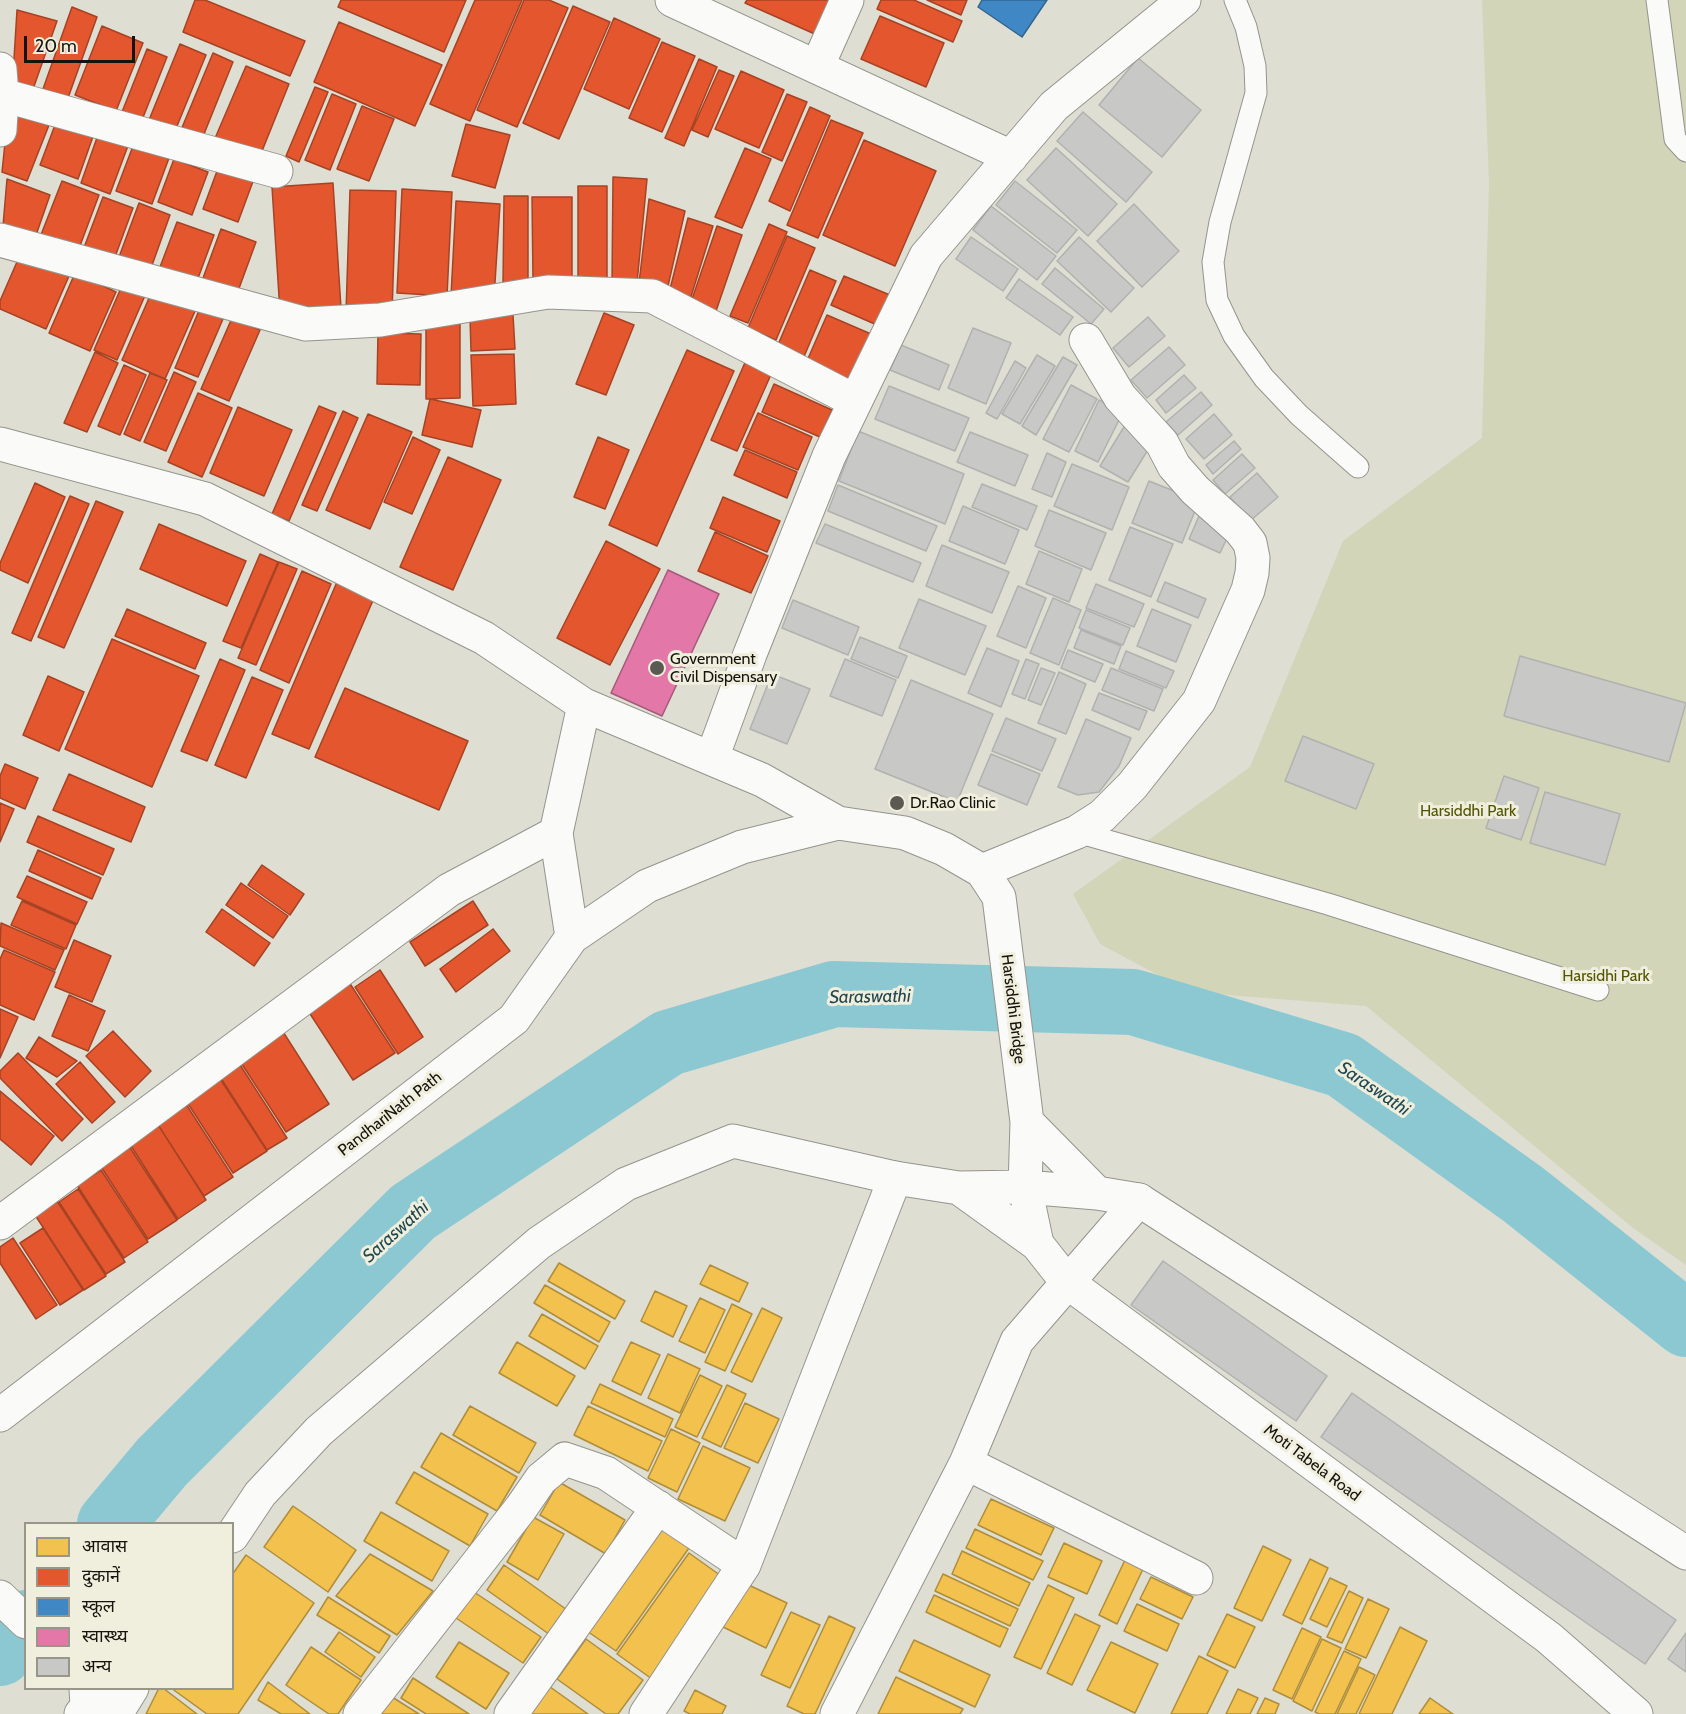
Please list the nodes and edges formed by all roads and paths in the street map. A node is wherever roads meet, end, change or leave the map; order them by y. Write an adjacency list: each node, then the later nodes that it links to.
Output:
1 (672, 0): 6 (street)
2 (847, 0): 6 (street)
3 (1184, 0): 10 (street)
4 (1235, 0): 16 (lane)
5 (1657, 0): 9 (lane)
6 (817, 67): 10 (street)
7 (1, 82): 8 (street); 11 (street)
8 (0, 130)
9 (1686, 151)
10 (1011, 157): 14 (street)
11 (276, 171)
12 (0, 240): 14 (street)
13 (1086, 339): 20 (street)
14 (855, 401): 18 (street)
15 (0, 444): 17 (street)
16 (1358, 467)
17 (584, 705): 18 (street); 21 (street)
18 (712, 759): 19 (street)
19 (838, 823): 22 (street); 23 (street)
20 (1077, 832): 22 (street); 24 (lane)
21 (556, 833): 23 (street); 31 (street)
22 (991, 884): 25 (street, Harsiddhi Bridge)
23 (572, 936): 34 (street, PandhariNath Path)
24 (1598, 990)
25 (1027, 1122): 27 (street, Harsiddhi Bridge); 29 (street)
26 (895, 1178): 28 (street); 37 (street); 39 (street)
27 (1025, 1187): 28 (street); 29 (street); 32 (street, Moti Tabela Road)
28 (959, 1188): 32 (street)
29 (1097, 1193): 30 (street)
30 (1139, 1200): 33 (street); 38 (street)
31 (0, 1223)
32 (1037, 1244): 33 (street, Moti Tabela Road)
33 (1067, 1282): 35 (street); 52 (street, Moti Tabela Road)
34 (0, 1415)
35 (966, 1463): 40 (street); 51 (street)
36 (658, 1507): 39 (street); 48 (street); 49 (street)
37 (234, 1533)
38 (1686, 1552)
39 (744, 1565): 50 (street)
40 (1196, 1578)
41 (0, 1597): 42 (street)
42 (24, 1620)
43 (86, 1690): 46 (street)
44 (92, 1690): 47 (street)
45 (131, 1690): 47 (street)
46 (81, 1714)
47 (114, 1714)
48 (360, 1714)
49 (511, 1714)
50 (646, 1714)
51 (837, 1714)
52 (1636, 1714)

